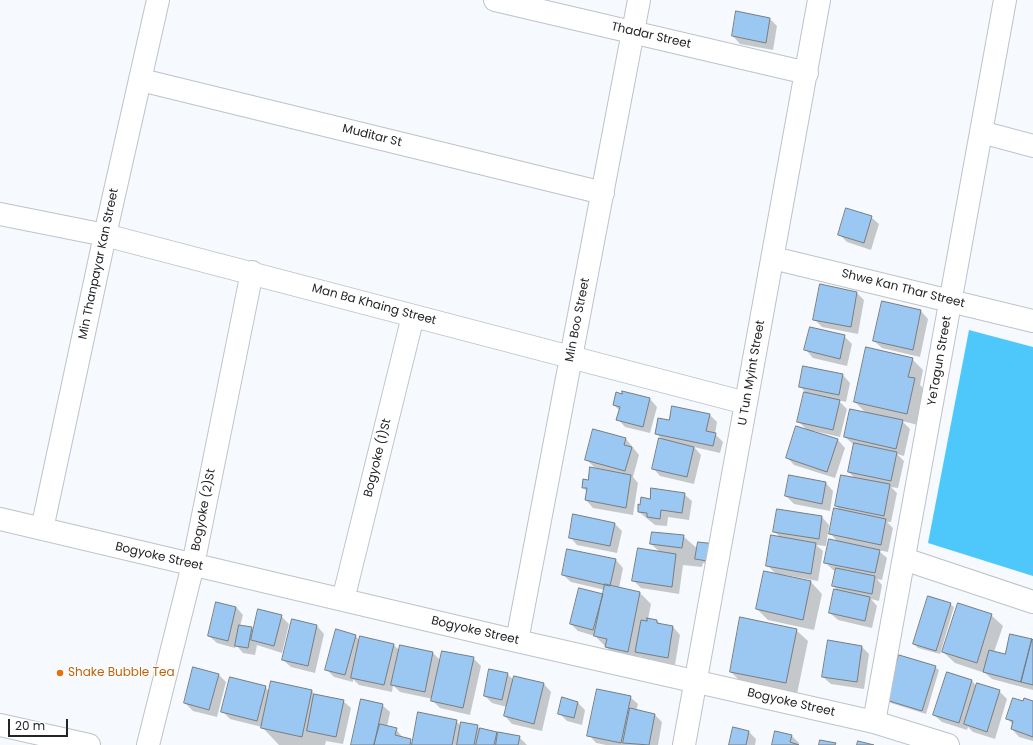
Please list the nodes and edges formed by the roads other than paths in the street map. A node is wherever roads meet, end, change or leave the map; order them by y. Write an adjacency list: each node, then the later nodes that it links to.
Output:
1 (158, 0): 8 (street, Min Thanpayar Kan Street)
2 (495, 0): 6 (street, Thadar Street)
3 (639, 0): 6 (street, Min Boo Street)
4 (819, 0): 7 (street, U Tun Myint Street)
5 (1005, 0): 9 (street, YeTagun Street)
6 (633, 32): 7 (street, Thadar Street); 11 (street, Min Boo Street)
7 (807, 73): 14 (street, U Tun Myint Street)
8 (141, 80): 11 (street, Muditar St); 13 (street, Min Thanpayar Kan Street)
9 (982, 132): 10 (street); 16 (street, YeTagun Street)
10 (1033, 146)
11 (603, 193): 19 (street, Min Boo Street)
12 (0, 214): 13 (street, Man Ba Khaing Street)
13 (105, 235): 15 (street, Man Ba Khaing Street); 22 (street, Min Thanpayar Kan Street)
14 (773, 258): 16 (street, Shwe Kan Thar Street); 20 (street, U Tun Myint Street)
15 (252, 272): 17 (street, Man Ba Khaing Street); 24 (street, Bogyoke (2)St)
16 (951, 301): 18 (street, Shwe Kan Thar Street); 23 (street, YeTagun Street)
17 (413, 316): 19 (street, Man Ba Khaing Street); 25 (street, Bogyoke (1)St)
18 (1033, 320)
19 (571, 358): 20 (street, Man Ba Khaing Street); 27 (street, Min Boo Street)
20 (746, 404): 28 (street, U Tun Myint Street)
21 (0, 519): 22 (street, Bogyoke Street)
22 (42, 529): 24 (street, Bogyoke Street)
23 (904, 559): 26 (street); 29 (street, YeTagun Street)
24 (193, 565): 25 (street, Bogyoke Street); 32 (street, Bogyoke (2)St)
25 (343, 600): 27 (street, Bogyoke Street)
26 (1033, 602)
27 (518, 641): 28 (street, Bogyoke Street)
28 (696, 680): 29 (street, Bogyoke Street); 33 (street, U Tun Myint Street)
29 (874, 722): 34 (street, Bogyoke Street)
30 (0, 725): 31 (street)
31 (89, 745)
32 (148, 745)
33 (684, 745)
34 (948, 745)

